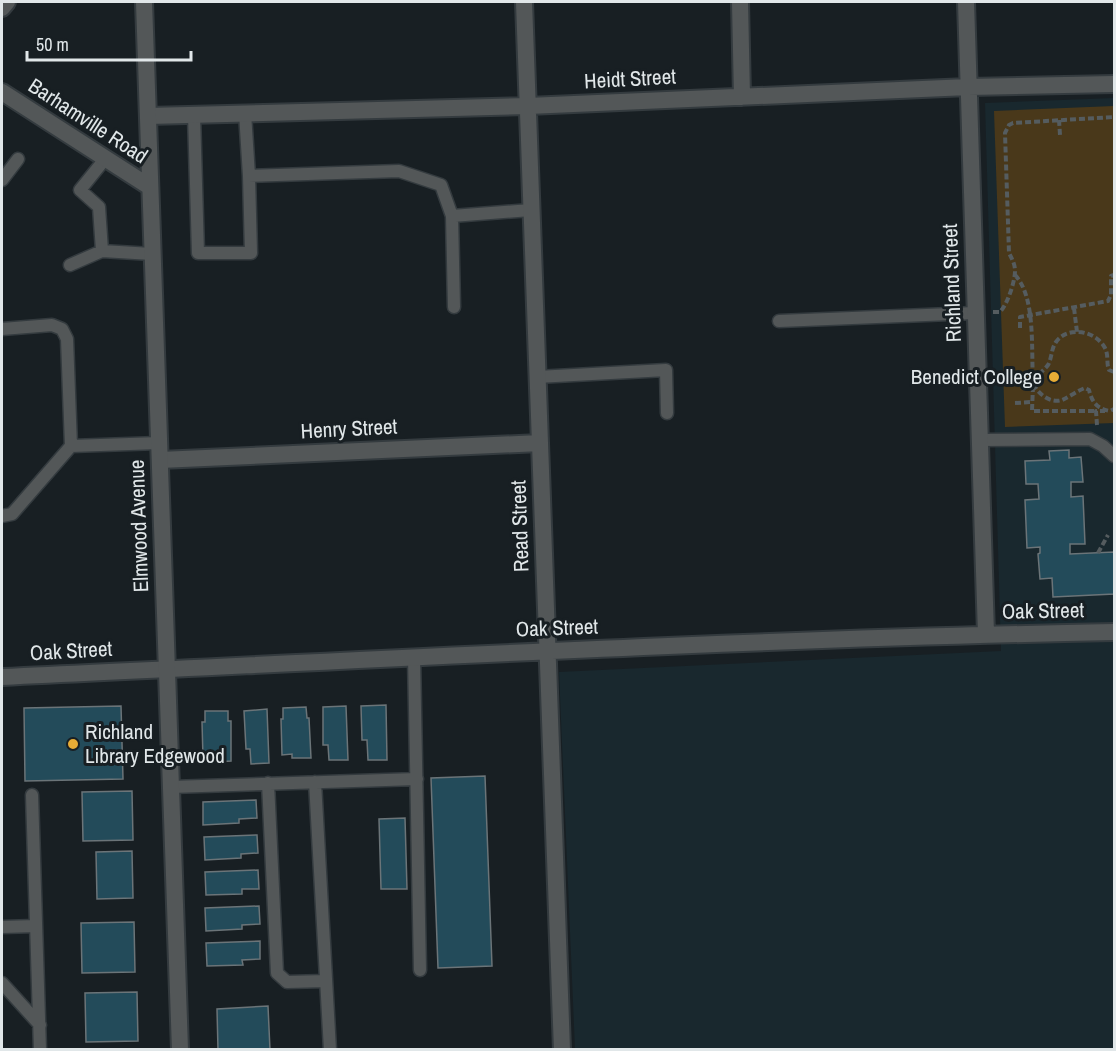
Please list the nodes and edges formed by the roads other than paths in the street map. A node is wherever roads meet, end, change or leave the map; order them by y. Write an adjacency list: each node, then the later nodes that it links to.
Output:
1 (7, 2): 6 (street)
2 (144, 2): 14 (street, Elmwood Avenue)
3 (524, 2): 11 (street, Read Street)
4 (740, 2): 10 (street)
5 (966, 2): 8 (street, Richland Street)
6 (2, 8)
7 (1114, 84): 8 (street, Heidt Street)
8 (968, 87): 10 (street, Heidt Street); 26 (street, Richland Street)
9 (2, 92): 16 (street, Barhamville Road)
10 (742, 97): 11 (street, Heidt Street)
11 (528, 106): 12 (street, Heidt Street); 20 (street, Read Street)
12 (245, 113): 13 (street, Heidt Street); 17 (lane)
13 (194, 114): 14 (street, Heidt Street); 17 (lane)
14 (148, 116): 19 (street, Elmwood Avenue)
15 (18, 159): 18 (lane)
16 (105, 159): 19 (street, Barhamville Road); 22 (lane)
17 (249, 176): 21 (lane)
18 (2, 180)
19 (150, 188): 23 (street, Elmwood Avenue)
20 (531, 210): 21 (lane); 29 (street, Read Street)
21 (452, 216): 25 (lane)
22 (102, 251): 23 (lane); 24 (lane)
23 (152, 254): 32 (street, Elmwood Avenue)
24 (70, 266)
25 (454, 307)
26 (975, 313): 27 (lane); 31 (street, Richland Street)
27 (779, 321)
28 (2, 329): 34 (lane)
29 (537, 377): 30 (lane); 33 (street, Read Street)
30 (667, 413)
31 (979, 440): 35 (lane); 39 (street, Richland Street)
32 (159, 443): 34 (lane); 36 (street, Elmwood Avenue)
33 (540, 443): 36 (street, Henry Street); 40 (street, Read Street)
34 (71, 446): 37 (lane)
35 (1114, 456)
36 (160, 460): 42 (street, Elmwood Avenue)
37 (2, 516)
38 (1114, 632): 39 (street, Oak Street)
39 (986, 634): 40 (street, Oak Street)
40 (548, 651): 41 (street, Oak Street); 58 (street, Read Street)
41 (414, 657): 42 (street, Oak Street); 44 (lane)
42 (167, 669): 43 (street, Oak Street); 47 (street, Elmwood Avenue)
43 (2, 677)
44 (417, 779): 45 (lane); 51 (lane)
45 (315, 782): 46 (lane); 52 (lane)
46 (268, 783): 47 (lane); 52 (lane)
47 (171, 787): 56 (street, Elmwood Avenue)
48 (32, 795): 49 (lane)
49 (36, 926): 50 (lane); 54 (lane)
50 (2, 927)
51 (420, 970)
52 (326, 981): 57 (lane)
53 (2, 983): 54 (lane)
54 (39, 1025): 55 (lane)
55 (40, 1050)
56 (180, 1050)
57 (330, 1050)
58 (562, 1050)

